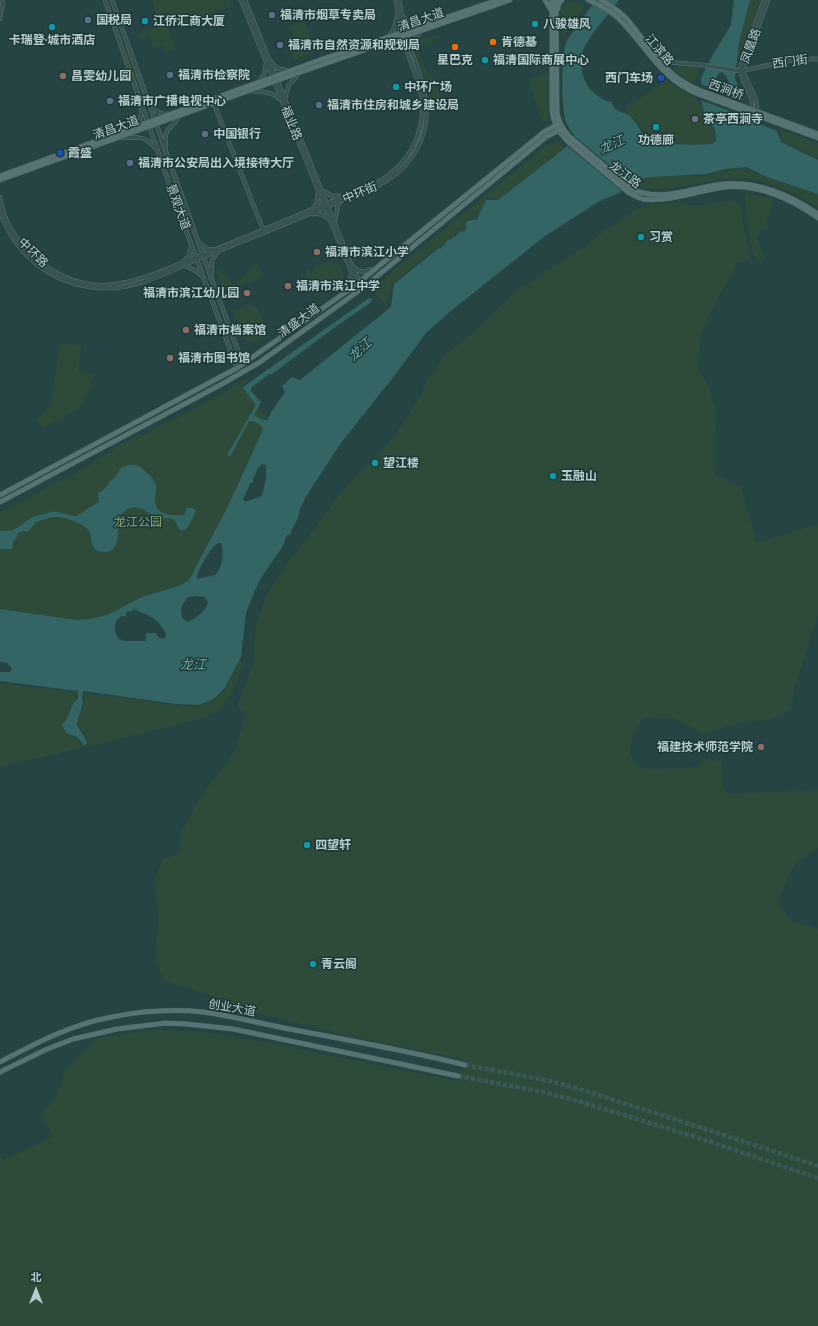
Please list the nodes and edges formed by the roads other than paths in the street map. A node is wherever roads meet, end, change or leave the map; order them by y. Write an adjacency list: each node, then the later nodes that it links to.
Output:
1 (3, 0): 20 (street)
2 (105, 0): 26 (street, 景观大道)
3 (112, 0): 24 (street, 景观大道)
4 (241, 0): 32 (street, 福业路)
5 (245, 0): 32 (street, 福业路)
6 (396, 0): 19 (street)
7 (399, 0): 19 (street)
8 (498, 0): 22 (main road, 清昌大道)
9 (510, 0): 23 (main road, 清昌大道)
10 (545, 0): 18 (main road)
11 (552, 0): 18 (main road, 龙江路)
12 (556, 0): 21 (main road, 龙江路)
13 (562, 0): 21 (main road)
14 (601, 0): 30 (main road, 江滨路)
15 (764, 0): 33 (street, 凤凰路)
16 (768, 0): 33 (street, 凤凰路)
17 (590, 1): 38 (main road, 江滨路)
18 (552, 14): 45 (main road, 龙江路)
19 (400, 15): 22 (street); 25 (street); 27 (street)
20 (0, 19)
21 (556, 20): 47 (main road, 龙江路)
22 (425, 25): 25 (main road, 清昌大道)
23 (420, 31): 25 (main road, 清昌大道); 29 (street)
24 (124, 33): 26 (street); 40 (street, 景观大道)
25 (404, 34): 27 (main road, 清昌大道); 28 (street, 中环街); 29 (street, 中环街)
26 (117, 36): 41 (street, 景观大道)
27 (387, 40): 28 (street); 34 (main road, 清昌大道)
28 (407, 49): 63 (street, 中环街)
29 (413, 56): 65 (street, 中环街)
30 (655, 57): 33 (street); 38 (main road, 江滨路)
31 (818, 59): 33 (street, 西门街)
32 (267, 60): 34 (street); 35 (street, 福业路); 36 (street)
33 (740, 71): 43 (street, 凤凰路)
34 (295, 72): 35 (main road, 清昌大道); 39 (street)
35 (275, 79): 36 (main road, 清昌大道); 37 (main road, 清昌大道); 39 (street, 福业路)
36 (255, 84): 44 (main road, 清昌大道)
37 (250, 91): 39 (street); 42 (main road, 清昌大道)
38 (698, 92): 43 (main road, 西涧桥)
39 (283, 100): 61 (street, 福业路)
40 (149, 102): 44 (street); 46 (street, 景观大道)
41 (142, 104): 48 (street, 景观大道); 50 (street)
42 (214, 104): 44 (main road, 清昌大道); 74 (street)
43 (754, 113): 52 (main road); 56 (main road)
44 (178, 114): 46 (main road, 清昌大道); 57 (street)
45 (553, 117): 47 (main road, 龙江路); 51 (main road)
46 (156, 122): 48 (main road, 清昌大道); 57 (street, 景观大道)
47 (558, 124): 49 (main road, 龙江路); 51 (main road, 清盛大道)
48 (149, 125): 50 (main road, 清昌大道); 54 (main road, 清昌大道); 58 (street, 景观大道)
49 (560, 129): 53 (main road, 清盛大道); 55 (main road, 龙江路)
50 (127, 130): 59 (main road, 清昌大道)
51 (546, 130): 83 (main road, 清盛大道)
52 (818, 134)
53 (546, 137): 55 (main road); 90 (main road, 清盛大道)
54 (117, 138): 58 (street); 60 (main road, 清昌大道)
55 (567, 138): 62 (main road, 龙江路)
56 (818, 138)
57 (166, 153): 73 (street, 景观大道)
58 (160, 155): 75 (street, 景观大道)
59 (0, 176)
60 (0, 180)
61 (320, 190): 63 (street); 66 (street, 福业路); 67 (street)
62 (631, 191): 69 (main road, 龙江路); 71 (main road, 龙江路)
63 (346, 196): 66 (street, 中环街)
64 (0, 197): 81 (street, 中环路)
65 (339, 201): 66 (street, 中环街); 72 (street)
66 (326, 205): 67 (street, 中环街); 70 (street, 中环街); 72 (street, 福业路)
67 (312, 210): 74 (street, 中环街)
68 (0, 211): 81 (street, 中环路)
69 (818, 214)
70 (304, 217): 72 (street); 74 (street, 中环街)
71 (818, 218)
72 (333, 222): 82 (street, 福业路); 84 (street, 福业路)
73 (195, 232): 75 (street); 76 (street, 景观大道)
74 (264, 232): 78 (street, 中环街)
75 (188, 235): 77 (street, 景观大道)
76 (198, 243): 78 (street); 79 (street, 景观大道)
77 (192, 245): 80 (street, 景观大道); 81 (street)
78 (218, 250): 79 (street, 中环街); 87 (street)
79 (203, 256): 80 (street, 中环街); 85 (street, 景观大道)
80 (197, 259): 81 (street, 中环街); 86 (street, 景观大道)
81 (183, 264): 88 (street)
82 (351, 264): 83 (street); 89 (street, 福业路)
83 (380, 265): 89 (main road, 清盛大道)
84 (351, 271): 89 (street, 福业路); 91 (street)
85 (209, 272): 86 (street); 87 (street, 景观大道)
86 (202, 274): 88 (street, 景观大道)
87 (211, 277): 92 (street, 景观大道)
88 (204, 279): 93 (street, 景观大道)
89 (359, 283): 90 (street, 福业路); 91 (main road, 清盛大道)
90 (362, 288): 95 (main road, 清盛大道)
91 (338, 297): 92 (main road, 清盛大道)
92 (243, 364): 93 (main road, 清盛大道)
93 (237, 368): 94 (main road, 清盛大道)
94 (0, 495)
95 (0, 502)
96 (0, 1062): 97 (main road, 创业大道)
97 (465, 1064)
98 (0, 1072): 99 (main road, 创业大道)
99 (458, 1076)

